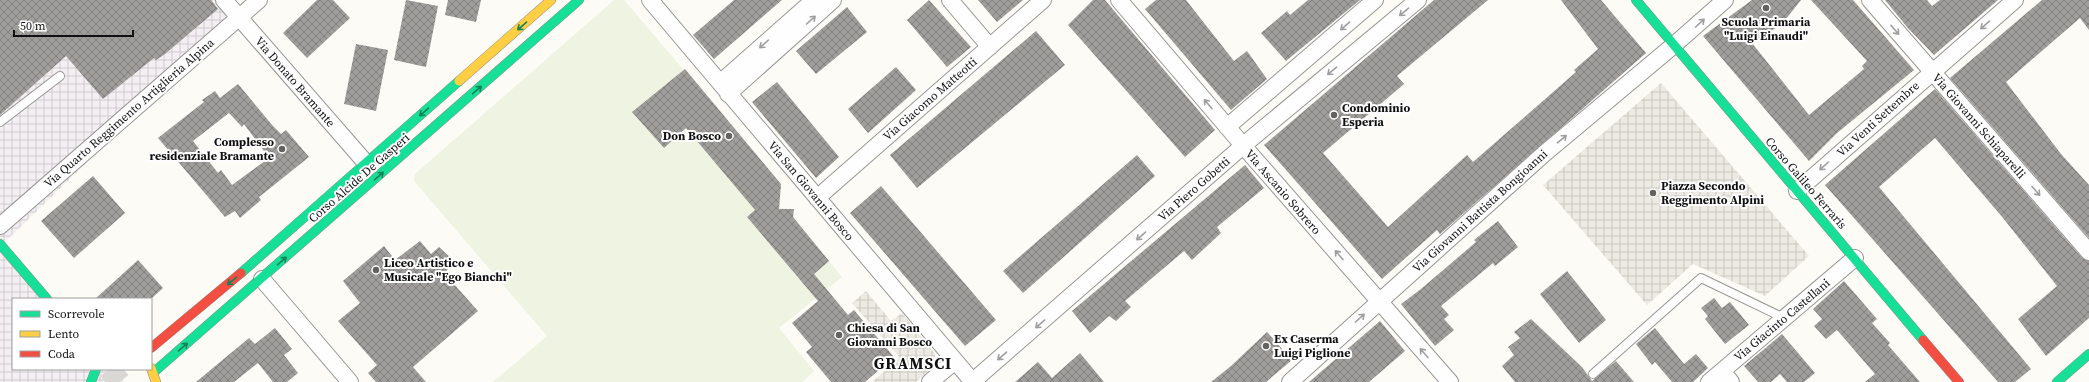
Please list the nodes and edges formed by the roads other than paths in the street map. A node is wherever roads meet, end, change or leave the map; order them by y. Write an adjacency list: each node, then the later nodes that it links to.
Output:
1 (224, 0): 17 (street, Via Donato Bramante)
2 (259, 0): 17 (street, Via Quarto Reggimento Artiglieria Alpina)
3 (551, 0): 26 (main road, Corso Alcide De Gasperi, one-way to 26)
4 (579, 0): 33 (main road, Corso Alcide De Gasperi, one-way to 4)
5 (650, 0): 22 (street, Via San Giovanni Bosco)
6 (814, 0): 22 (street, one-way to 22)
7 (833, 0): 22 (street, one-way to 7)
8 (950, 0): 19 (street)
9 (1043, 0): 19 (street, Via Giacomo Matteotti)
10 (1119, 0): 24 (street, Via Ascanio Sobrero, one-way to 10)
11 (1374, 0): 24 (street, one-way to 24)
12 (1418, 0): 25 (street, Via Piero Gobetti, one-way to 25)
13 (1636, 0): 18 (main road, Corso Galileo Ferraris)
14 (1725, 0): 18 (street, Via Giovanni Battista Bongioanni, one-way to 14)
15 (1870, 0): 20 (street, Via Giovanni Schiaparelli, one-way to 20)
16 (2015, 0): 20 (street, Via Venti Settembre, one-way to 20)
17 (239, 17): 26 (street, Via Donato Bramante); 29 (street, Via Quarto Reggimento Artiglieria Alpina)
18 (1674, 45): 27 (main road, Corso Galileo Ferraris); 35 (street, Via Giovanni Battista Bongioanni, one-way to 18)
19 (990, 46): 28 (street, Via Giacomo Matteotti)
20 (1931, 71): 27 (street, Via Venti Settembre, one-way to 27); 31 (street, Via Giovanni Schiaparelli, one-way to 31)
21 (60, 76): 23 (lane)
22 (724, 88): 28 (street, Via San Giovanni Bosco)
23 (0, 122)
24 (1227, 127): 25 (street, Via Ascanio Sobrero)
25 (1243, 146): 35 (street, Via Ascanio Sobrero, one-way to 25); 48 (street, Via Piero Gobetti, one-way to 48)
26 (366, 163): 37 (main road, Corso Alcide De Gasperi, one-way to 37)
27 (1797, 191): 32 (main road, Corso Galileo Ferraris)
28 (817, 198): 39 (street, Via San Giovanni Bosco)
29 (0, 226)
30 (0, 244): 34 (main road)
31 (2089, 252)
32 (1855, 258): 36 (street, Via Giacinto Castellani); 52 (main road, Corso Galileo Ferraris)
33 (262, 279): 41 (main road, Corso Alcide De Gasperi, one-way to 33); 46 (street)
34 (46, 298)
35 (1379, 301): 49 (street, Via Giovanni Battista Bongioanni, one-way to 35); 50 (street, Via Ascanio Sobrero, one-way to 35)
36 (1784, 318): 42 (lane); 43 (street, Via Giacinto Castellani)
37 (152, 347)
38 (2089, 354): 53 (main road)
39 (955, 361): 47 (street); 48 (street, Via San Giovanni Bosco)
40 (96, 370): 44 (main road)
41 (152, 370): 45 (main road)
42 (1593, 374)
43 (1727, 376): 51 (street, Via Giacinto Castellani)
44 (91, 382)
45 (156, 382)
46 (350, 382)
47 (930, 382)
48 (973, 382)
49 (1290, 382)
50 (1450, 382)
51 (1709, 382)
52 (1959, 382)
53 (2057, 382)

